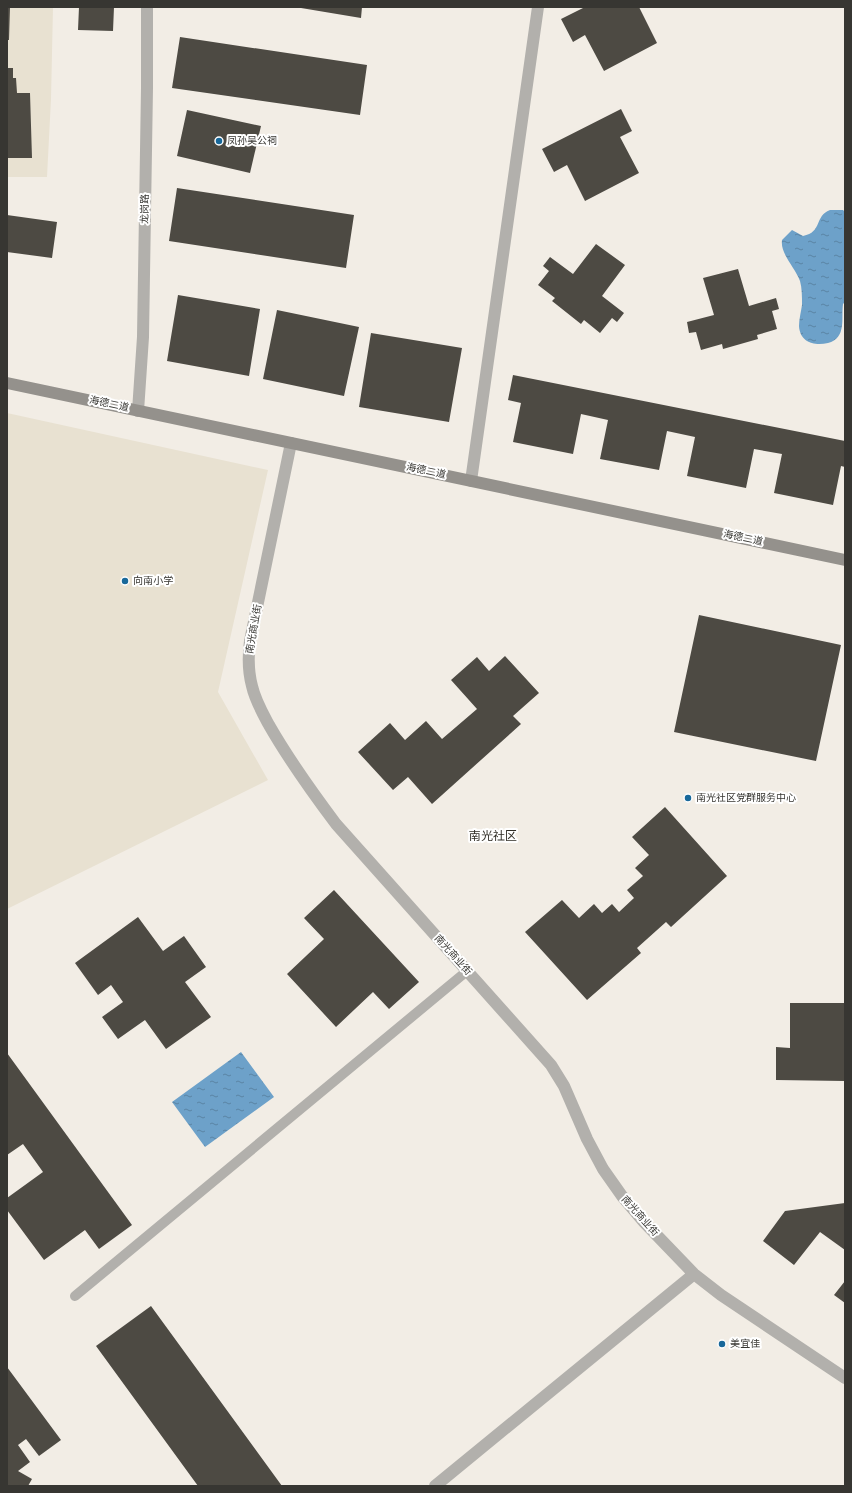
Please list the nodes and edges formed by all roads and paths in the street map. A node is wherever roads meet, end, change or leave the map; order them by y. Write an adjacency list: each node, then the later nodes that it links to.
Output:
1 (147, 7): 4 (street, 龙岗路)
2 (538, 7): 6 (street)
3 (7, 383): 4 (street, 海德二道)
4 (138, 410): 5 (street, 海德二道)
5 (291, 443): 6 (street, 海德二道); 8 (street, 南光商业街)
6 (471, 481): 7 (street, 海德二道)
7 (845, 560)
8 (467, 971): 9 (street, 南光商业街); 10 (lane)
9 (694, 1274): 11 (street, 南光商业街); 12 (street)
10 (75, 1296)
11 (845, 1378)
12 (434, 1486)

